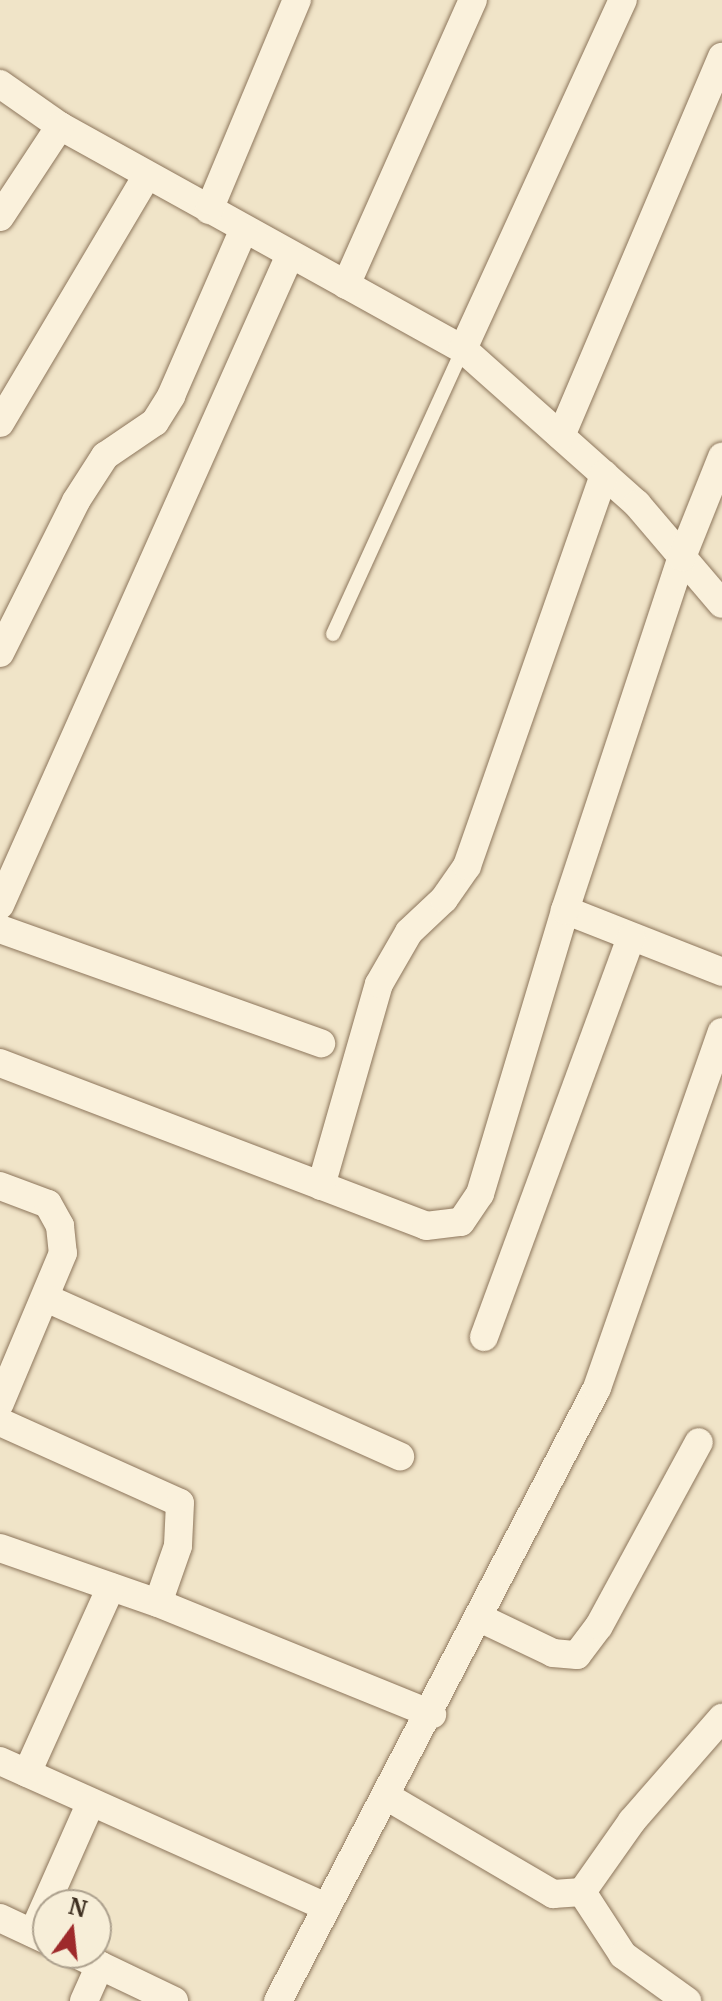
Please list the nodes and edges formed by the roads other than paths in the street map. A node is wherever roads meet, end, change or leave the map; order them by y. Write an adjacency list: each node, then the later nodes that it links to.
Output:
1 (297, 0): 8 (street)
2 (473, 0): 12 (street)
3 (623, 0): 13 (street)
4 (722, 57): 15 (street)
5 (0, 84): 6 (street)
6 (60, 126): 7 (street); 9 (street)
7 (147, 175): 8 (street); 14 (street)
8 (209, 210): 10 (street)
9 (0, 217)
10 (244, 229): 11 (street); 21 (street)
11 (290, 255): 12 (street); 22 (street)
12 (346, 285): 13 (street)
13 (463, 349): 15 (street); 20 (lane)
14 (0, 423)
15 (561, 436): 17 (street)
16 (722, 457): 18 (street)
17 (604, 474): 18 (street); 31 (street)
18 (682, 557): 19 (street); 23 (street)
19 (722, 604)
20 (333, 634)
21 (0, 653)
22 (0, 905)
23 (565, 910): 25 (street); 31 (street)
24 (0, 929): 28 (street)
25 (631, 937): 26 (street); 33 (street)
26 (722, 972)
27 (722, 1032): 41 (street)
28 (321, 1043)
29 (0, 1063): 31 (street)
30 (0, 1186): 32 (street)
31 (321, 1186)
32 (46, 1298): 34 (street); 37 (street)
33 (484, 1337)
34 (0, 1403)
35 (0, 1422): 40 (street)
36 (699, 1442): 41 (street)
37 (400, 1456)
38 (0, 1548): 39 (street)
39 (111, 1587): 40 (street); 45 (street)
40 (158, 1603): 42 (street)
41 (480, 1618): 42 (street)
42 (432, 1714): 46 (street)
43 (722, 1718): 49 (street)
44 (0, 1761): 45 (street)
45 (27, 1773): 47 (street)
46 (386, 1796): 49 (street); 50 (street)
47 (91, 1802): 48 (street); 50 (street)
48 (58, 1889)
49 (582, 1892): 58 (street)
50 (327, 1907): 57 (street)
51 (0, 1918): 52 (street)
52 (32, 1933)
53 (98, 1969): 55 (street)
54 (108, 1969): 56 (street)
55 (84, 2001)
56 (174, 2001)
57 (278, 2001)
58 (687, 2001)

